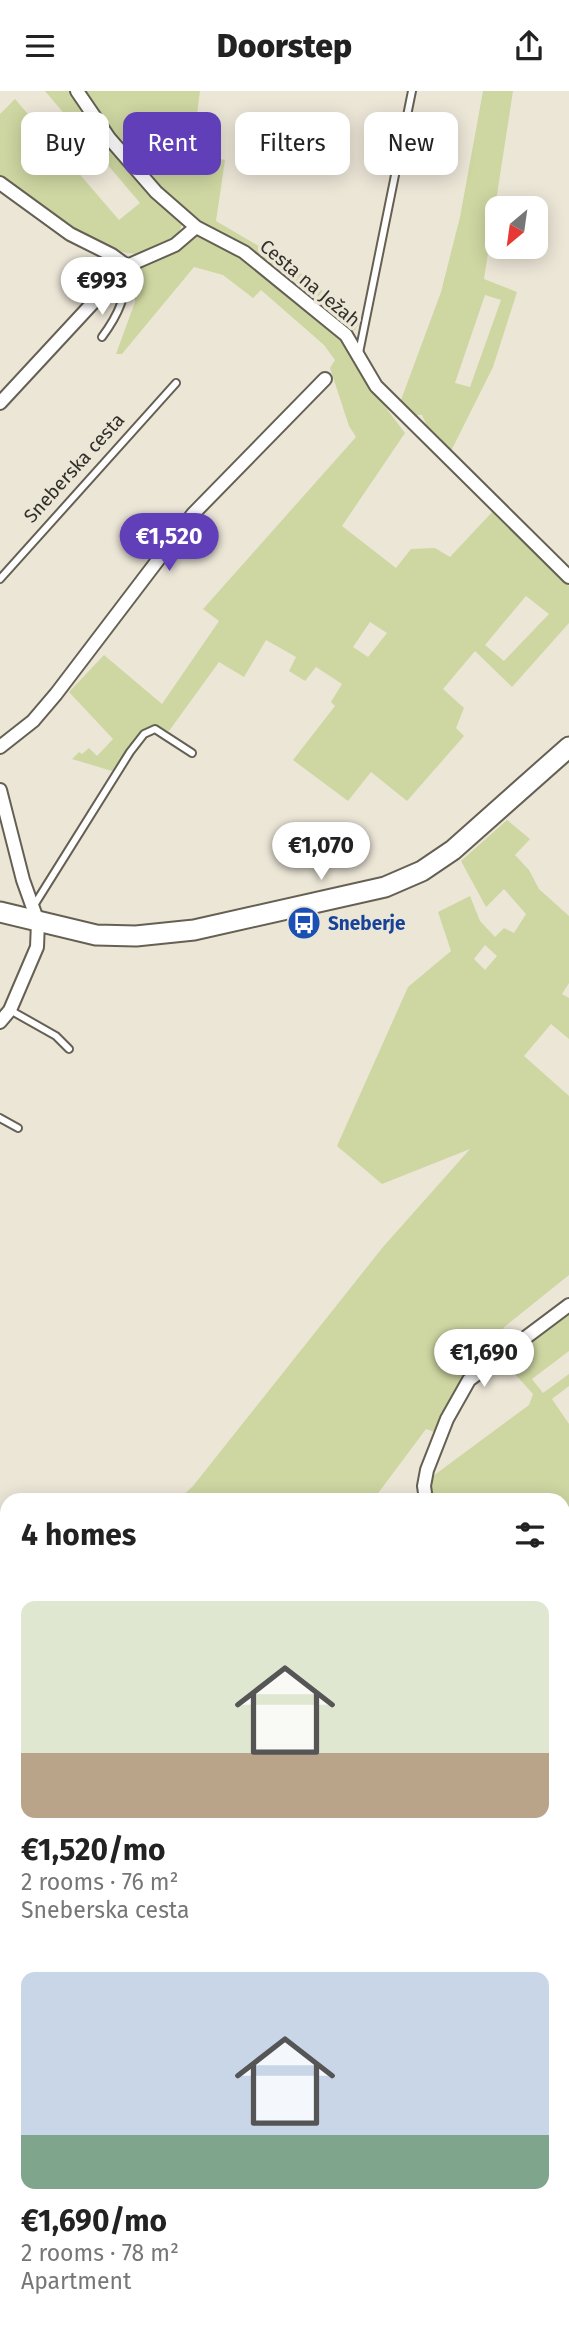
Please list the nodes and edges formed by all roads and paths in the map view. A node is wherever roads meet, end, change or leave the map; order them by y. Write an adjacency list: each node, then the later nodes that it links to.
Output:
1 (77, 91): 4 (street, Cesta na Ježah)
2 (412, 91): 7 (lane)
3 (0, 183): 5 (street)
4 (196, 227): 5 (street); 7 (street, Cesta na Ježah)
5 (127, 266): 6 (lane); 10 (street)
6 (102, 338)
7 (359, 353): 11 (street, Cesta na Ježah)
8 (325, 379): 13 (street)
9 (176, 383): 12 (lane, Sneberska cesta)
10 (0, 403)
11 (569, 577)
12 (0, 579)
13 (0, 747)
14 (569, 747): 18 (main road)
15 (192, 753): 18 (lane)
16 (0, 790): 18 (street)
17 (0, 912): 18 (main road)
18 (35, 915): 19 (street)
19 (9, 1010): 20 (street); 21 (lane)
20 (0, 1023)
21 (69, 1049)
22 (0, 1118): 23 (lane)
23 (19, 1128)
24 (569, 1305): 25 (street)
25 (426, 1493)

